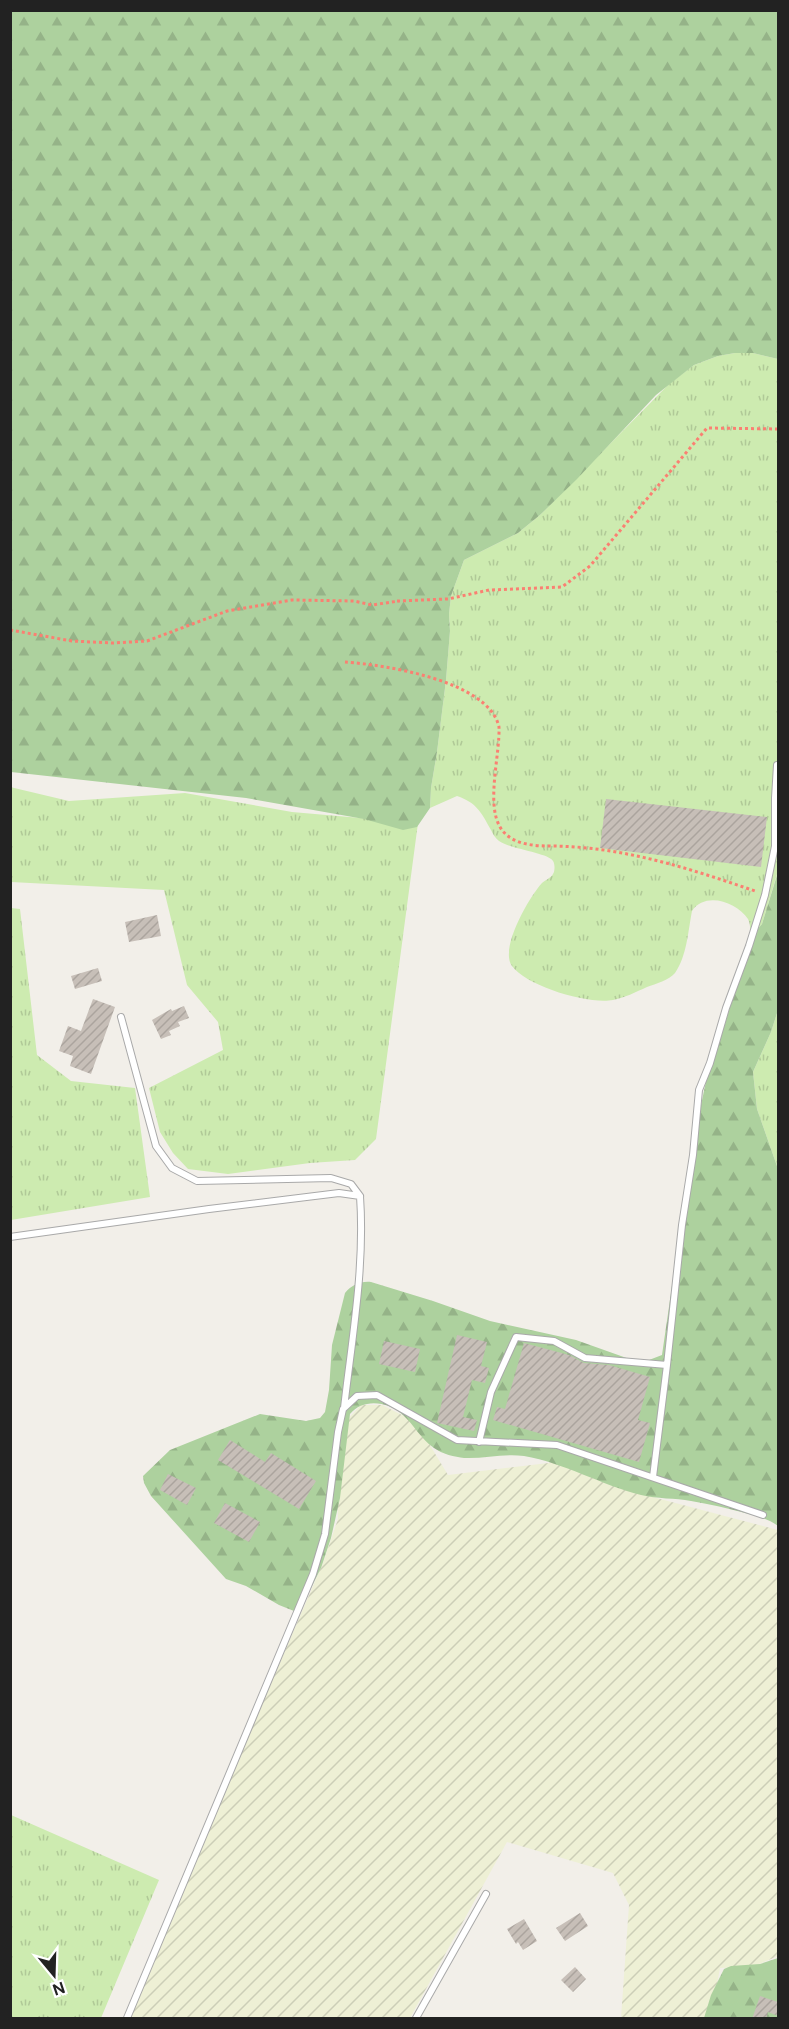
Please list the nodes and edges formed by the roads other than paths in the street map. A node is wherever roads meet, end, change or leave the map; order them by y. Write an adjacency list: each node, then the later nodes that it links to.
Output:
1 (777, 765): 5 (lane)
2 (121, 1017): 3 (lane)
3 (360, 1196): 4 (lane); 6 (lane)
4 (10, 1237)
5 (666, 1365): 7 (lane); 8 (lane)
6 (344, 1409): 7 (lane); 11 (lane)
7 (479, 1442): 8 (lane)
8 (653, 1477): 9 (lane)
9 (763, 1515)
10 (486, 1894): 12 (lane)
11 (127, 2019)
12 (416, 2019)

